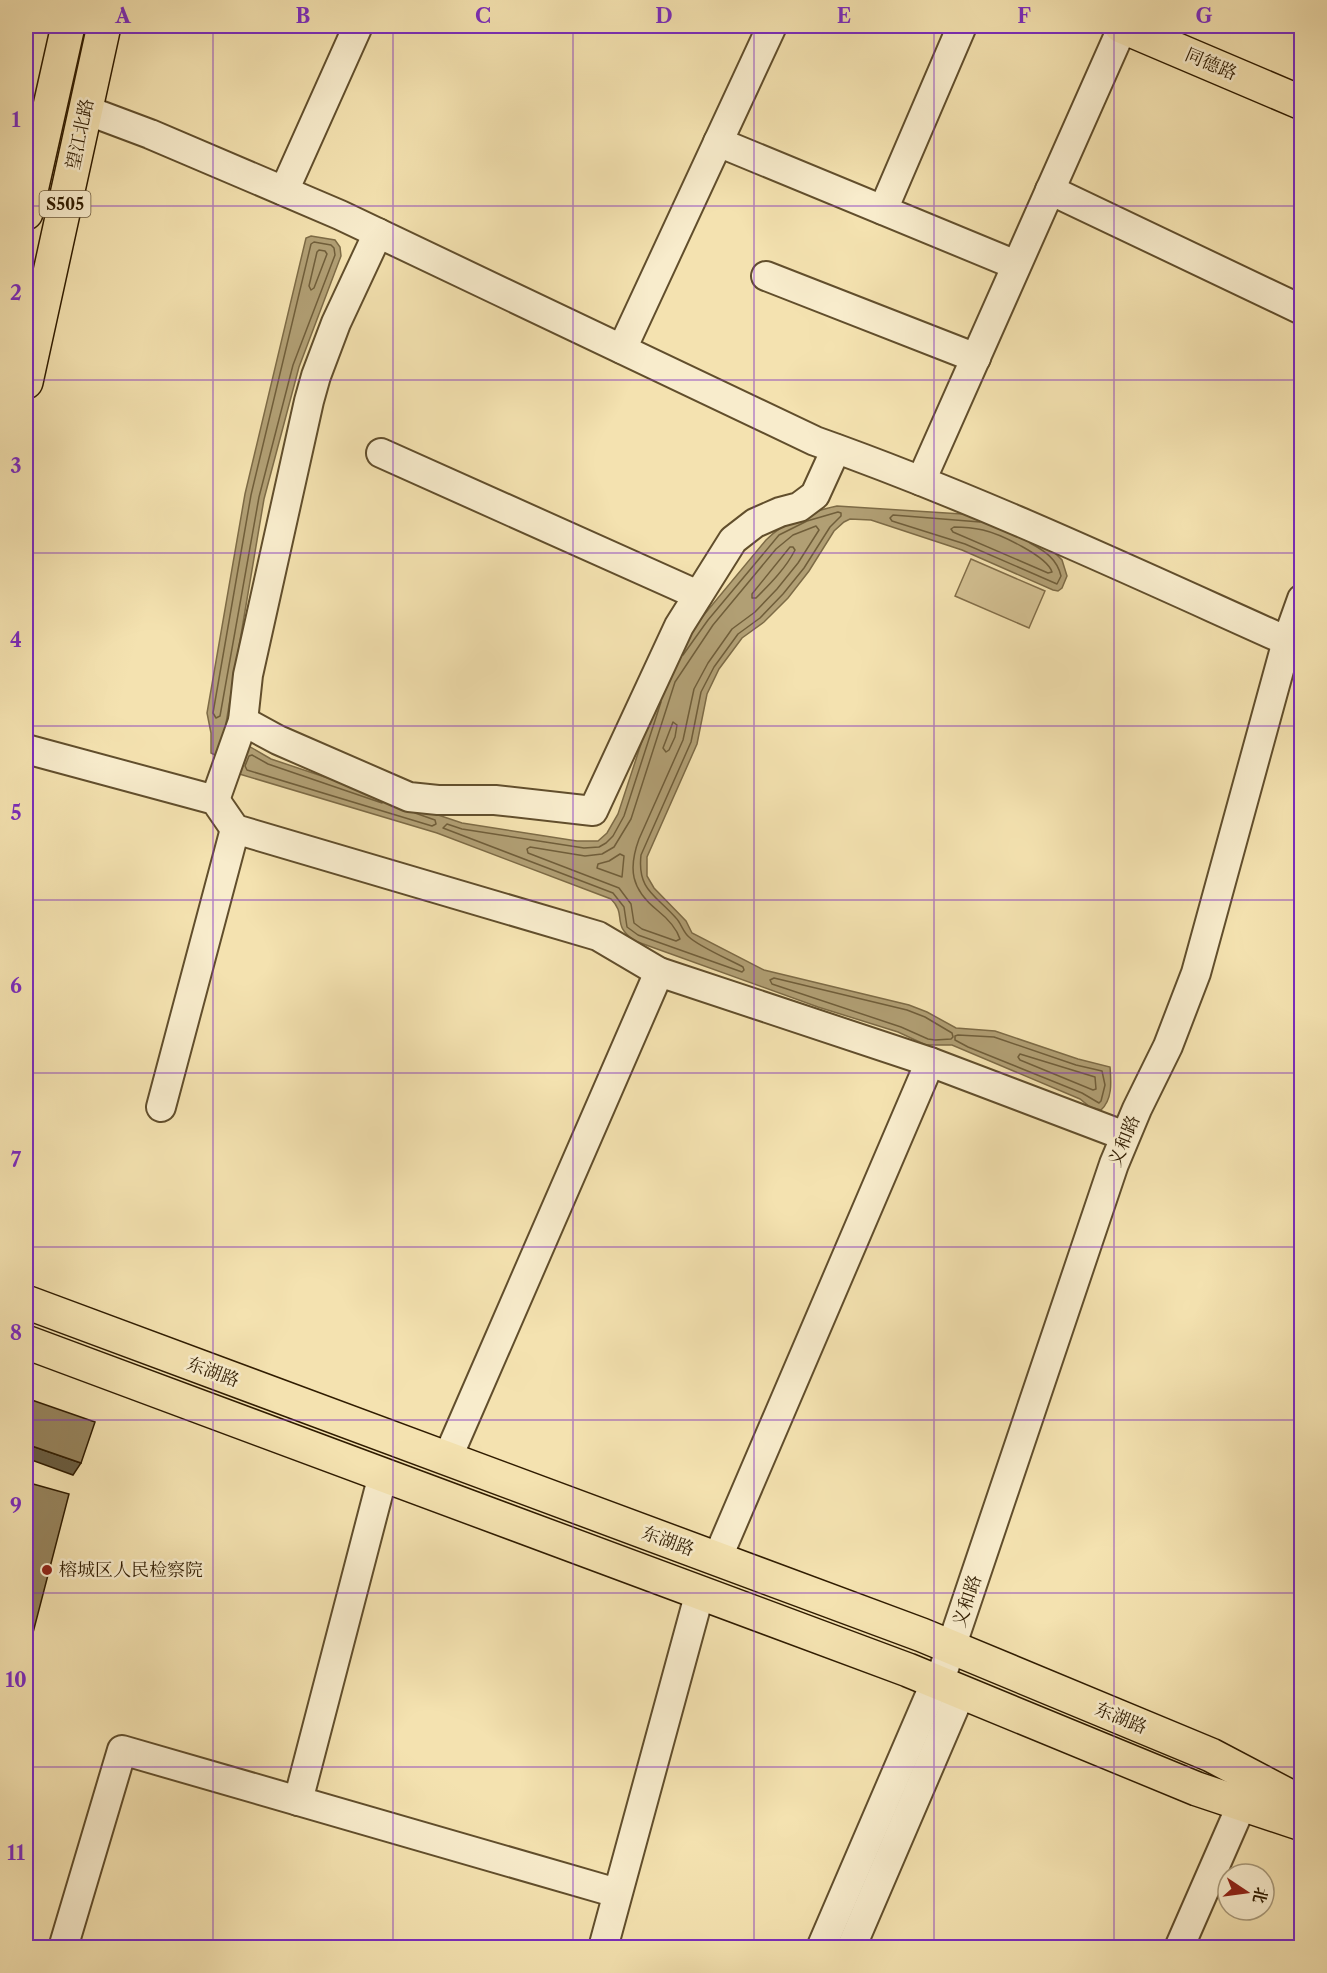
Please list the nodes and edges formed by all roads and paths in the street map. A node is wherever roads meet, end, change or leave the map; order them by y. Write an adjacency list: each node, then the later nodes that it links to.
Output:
1 (68, 26): 12 (main road, 望江北路 / S505)
2 (104, 26): 10 (main road, 望江北路 / S505)
3 (358, 26): 14 (street)
4 (772, 26): 11 (street)
5 (962, 26): 15 (street)
6 (1122, 26): 9 (main road, 同德路); 13 (street)
7 (1169, 26): 8 (main road, 同德路)
8 (1302, 82)
9 (1302, 103)
10 (86, 110): 14 (street); 23 (main road, 望江北路 / S505)
11 (718, 142): 15 (street); 21 (street)
12 (29, 178): 16 (main road, 望江北路 / S505)
13 (1050, 190): 18 (street); 20 (street)
14 (284, 191): 17 (street)
15 (883, 210): 18 (street)
16 (26, 213)
17 (378, 233): 21 (street); 30 (street)
18 (1016, 265): 22 (street)
19 (766, 276): 22 (street)
20 (1302, 310)
21 (622, 349): 24 (street)
22 (976, 357): 26 (street)
23 (26, 382)
24 (836, 449): 26 (street); 27 (street)
25 (381, 453): 27 (street)
26 (921, 481): 29 (street)
27 (698, 595): 30 (street)
28 (1302, 599): 29 (street, 义和路)
29 (1294, 642): 37 (street, 义和路)
30 (243, 721): 32 (street)
31 (26, 749): 32 (street)
32 (215, 800): 33 (street)
33 (235, 829): 34 (street); 36 (street)
34 (659, 972): 35 (street); 40 (street)
35 (930, 1062): 37 (street); 42 (street)
36 (161, 1107)
37 (1125, 1136): 44 (street, 义和路)
38 (26, 1302): 40 (main road, 东湖路)
39 (26, 1342): 41 (main road, 东湖路)
40 (447, 1459): 42 (main road, 东湖路)
41 (383, 1475): 43 (main road, 东湖路); 46 (street)
42 (717, 1559): 44 (main road, 东湖路)
43 (700, 1593): 45 (main road, 东湖路); 50 (street)
44 (951, 1647): 45 (street, 义和路); 47 (main road, 东湖路)
45 (945, 1685): 48 (main road, 东湖路); 53 (street); 54 (street)
46 (298, 1801): 50 (street); 51 (street)
47 (1302, 1803)
48 (1242, 1804): 49 (main road, 东湖路); 55 (street)
49 (1302, 1824)
50 (617, 1893): 52 (street)
51 (63, 1947)
52 (603, 1947)
53 (821, 1947)
54 (851, 1947)
55 (1179, 1947)

